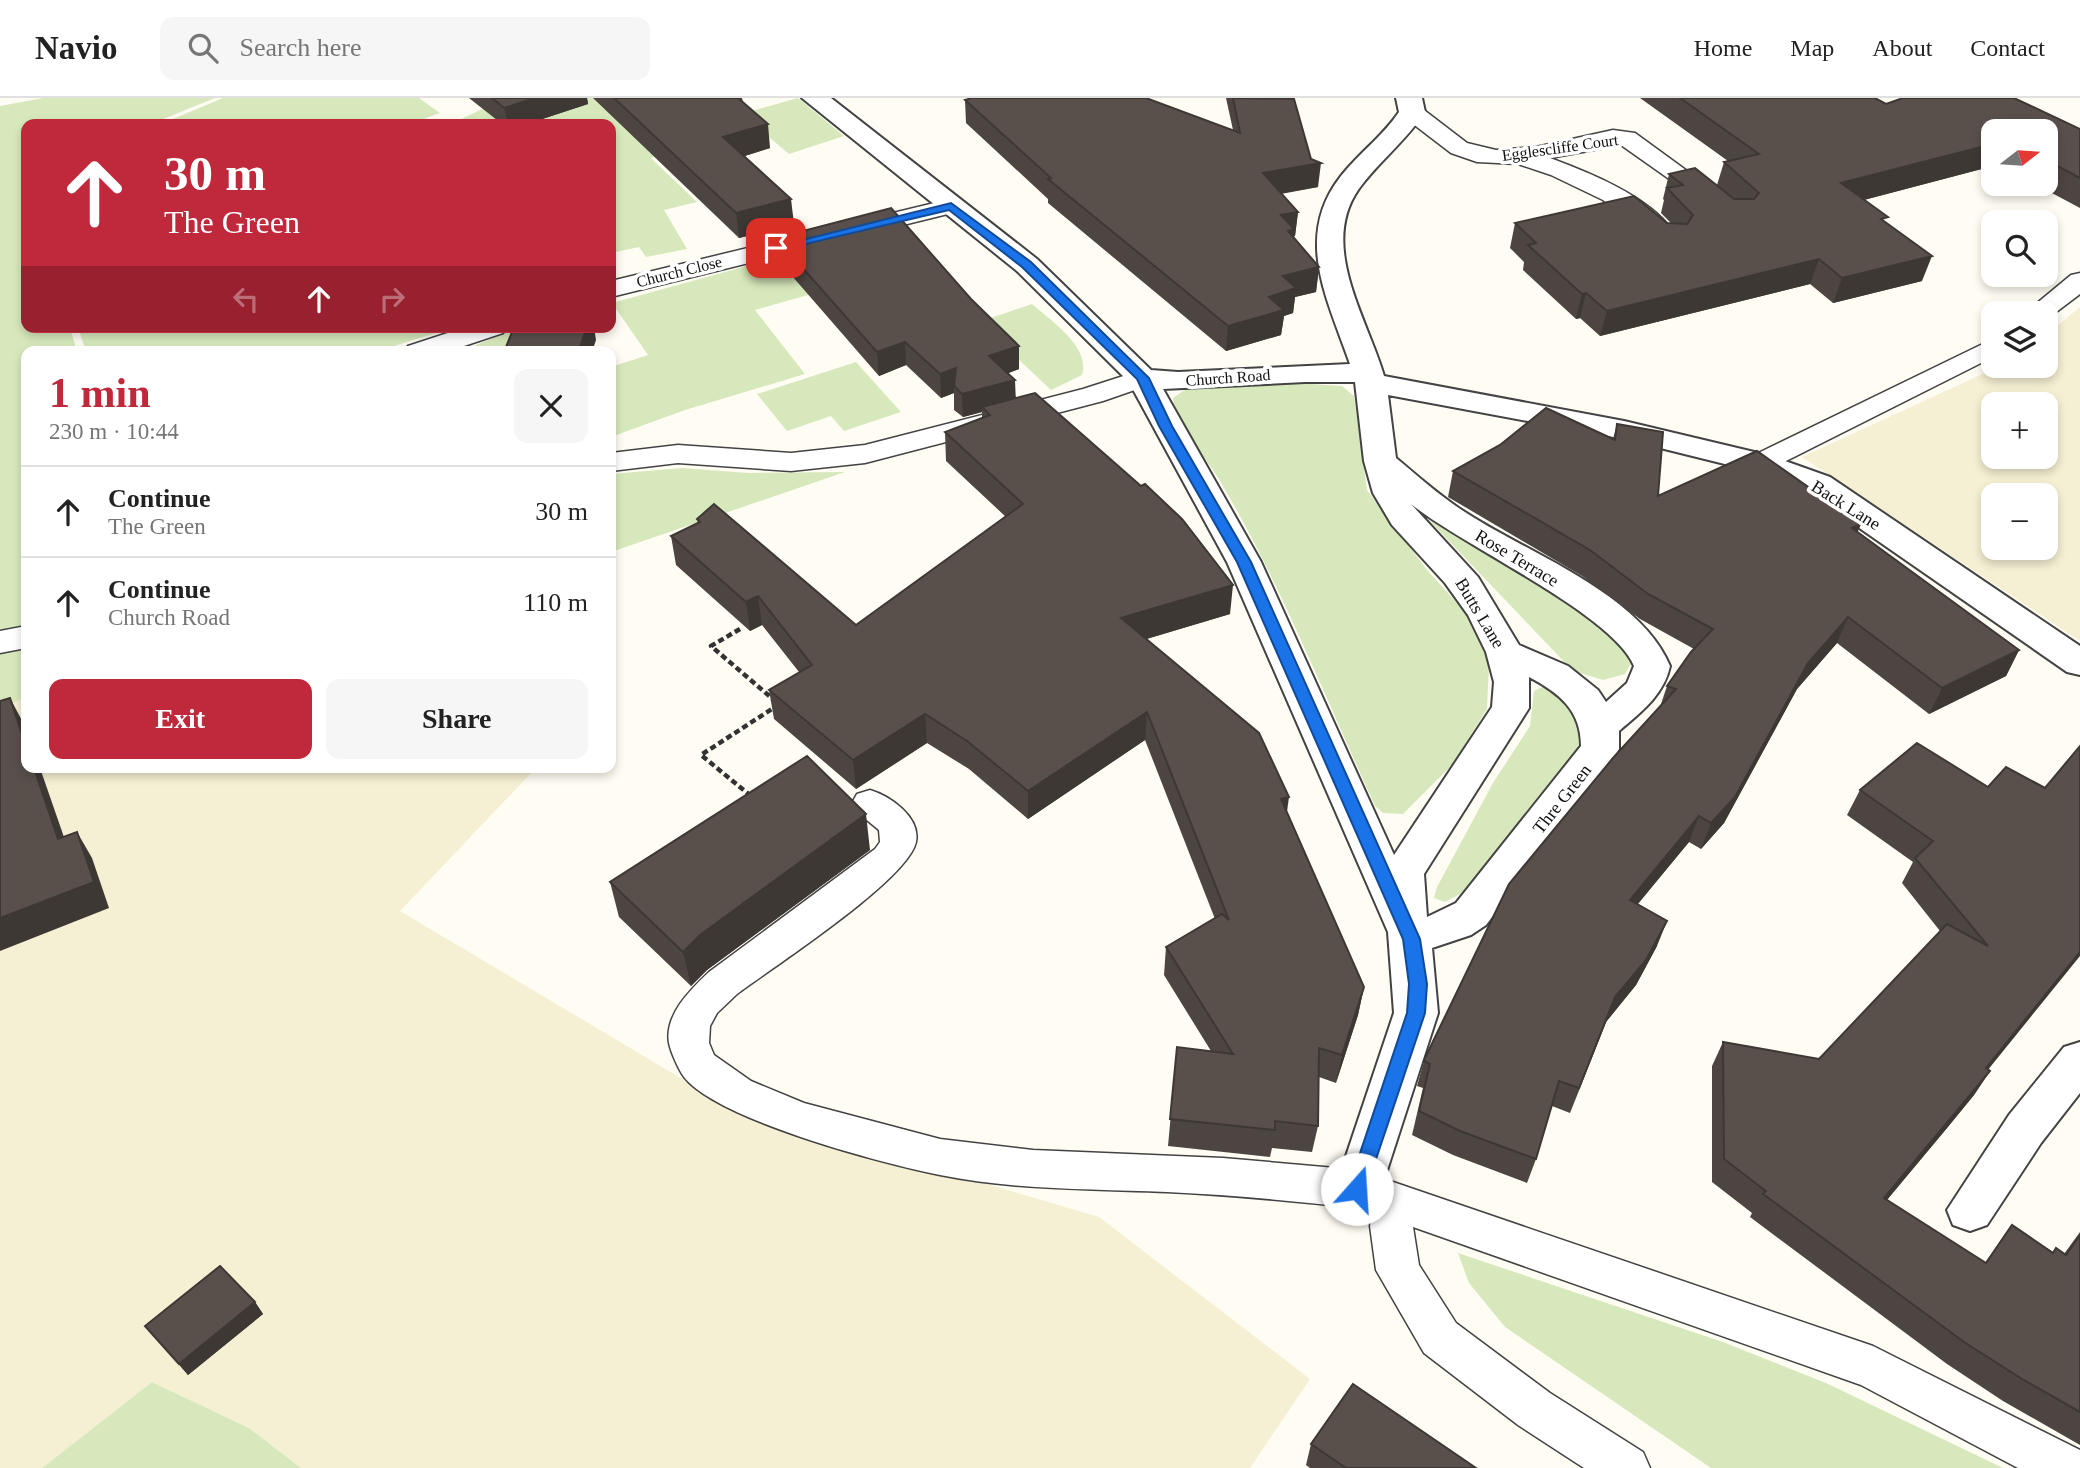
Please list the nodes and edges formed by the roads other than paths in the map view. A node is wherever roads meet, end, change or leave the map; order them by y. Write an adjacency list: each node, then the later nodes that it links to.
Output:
1 (815, 98): 4 (street)
2 (1410, 105): 3 (lane, Egglescliffe Court); 14 (street, Butts Lane)
3 (1519, 156): 5 (lane, Egglescliffe Court); 6 (lane)
4 (951, 206): 8 (lane, Church Close); 13 (street)
5 (1737, 216)
6 (1671, 241)
7 (2080, 281): 9 (lane)
8 (616, 288)
9 (2054, 301)
10 (474, 333): 11 (lane)
11 (436, 346)
12 (1981, 353): 17 (lane)
13 (1143, 378): 14 (street, Church Road); 15 (lane); 24 (street)
14 (1369, 378): 16 (street, Butts Lane); 17 (street, Back Lane)
15 (616, 461)
16 (1380, 461): 20 (street, Butts Lane); 22 (street, Rose Terrace)
17 (1760, 464): 21 (street, Back Lane)
18 (21, 638): 19 (lane)
19 (0, 642)
20 (1504, 653): 22 (street); 24 (street, Butts Lane)
21 (2080, 663)
22 (1601, 726): 24 (street, Thre Green)
23 (870, 803): 26 (lane)
24 (1411, 939): 26 (street, Butts Lane)
25 (2080, 1060): 27 (street)
26 (1377, 1195): 28 (lane); 29 (lane)
27 (1970, 1210)
28 (1610, 1464)
29 (2066, 1468)

